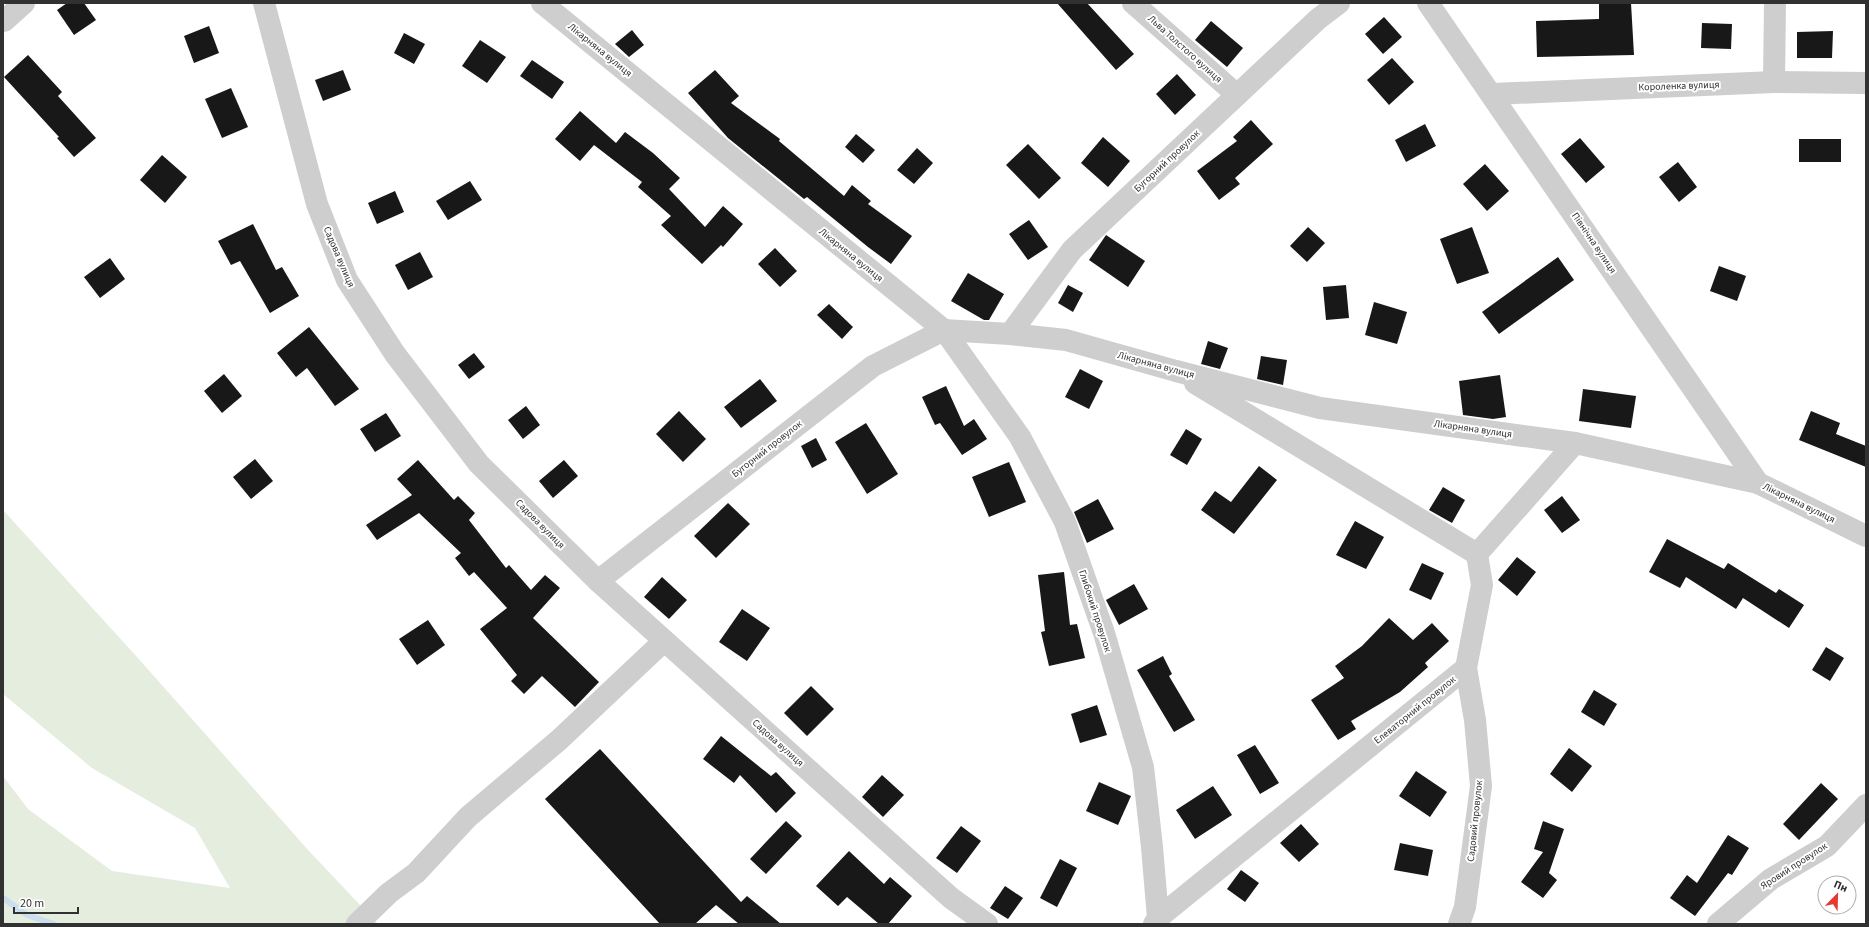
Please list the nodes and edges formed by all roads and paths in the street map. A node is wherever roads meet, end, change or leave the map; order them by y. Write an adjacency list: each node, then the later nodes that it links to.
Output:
1 (24, 3): 8 (street)
2 (264, 3): 20 (street, Садова вулиця)
3 (542, 3): 13 (street, Лікарняна вулиця)
4 (1133, 3): 12 (street, Льва Толстого вулиця)
5 (1339, 3): 12 (street, Бугорний провулок)
6 (1428, 3): 11 (street, Північна вулиця)
7 (1775, 3): 9 (street)
8 (4, 21)
9 (1774, 82): 10 (street, Короленка вулиця); 11 (street, Короленка вулиця)
10 (1866, 83)
11 (1492, 94): 17 (street, Північна вулиця)
12 (1237, 95): 14 (street, Бугорний провулок)
13 (944, 330): 14 (street, Лікарняна вулиця); 20 (street, Бугорний провулок); 24 (street, Глибокий провулок)
14 (1010, 334): 15 (street, Лікарняна вулиця)
15 (1176, 370): 16 (street, Лікарняна вулиця); 19 (street)
16 (1575, 443): 17 (street, Лікарняна вулиця); 19 (street)
17 (1758, 483): 18 (street, Лікарняна вулиця)
18 (1866, 536)
19 (1477, 554): 22 (street)
20 (598, 581): 21 (street, Садова вулиця)
21 (664, 641): 25 (street); 26 (street, Садова вулиця)
22 (1466, 668): 24 (street, Елеваторний провулок); 27 (street, Садовий провулок)
23 (1866, 806): 28 (street, Яровий провулок)
24 (1156, 921)
25 (357, 924)
26 (987, 924)
27 (1459, 924)
28 (1718, 924)

